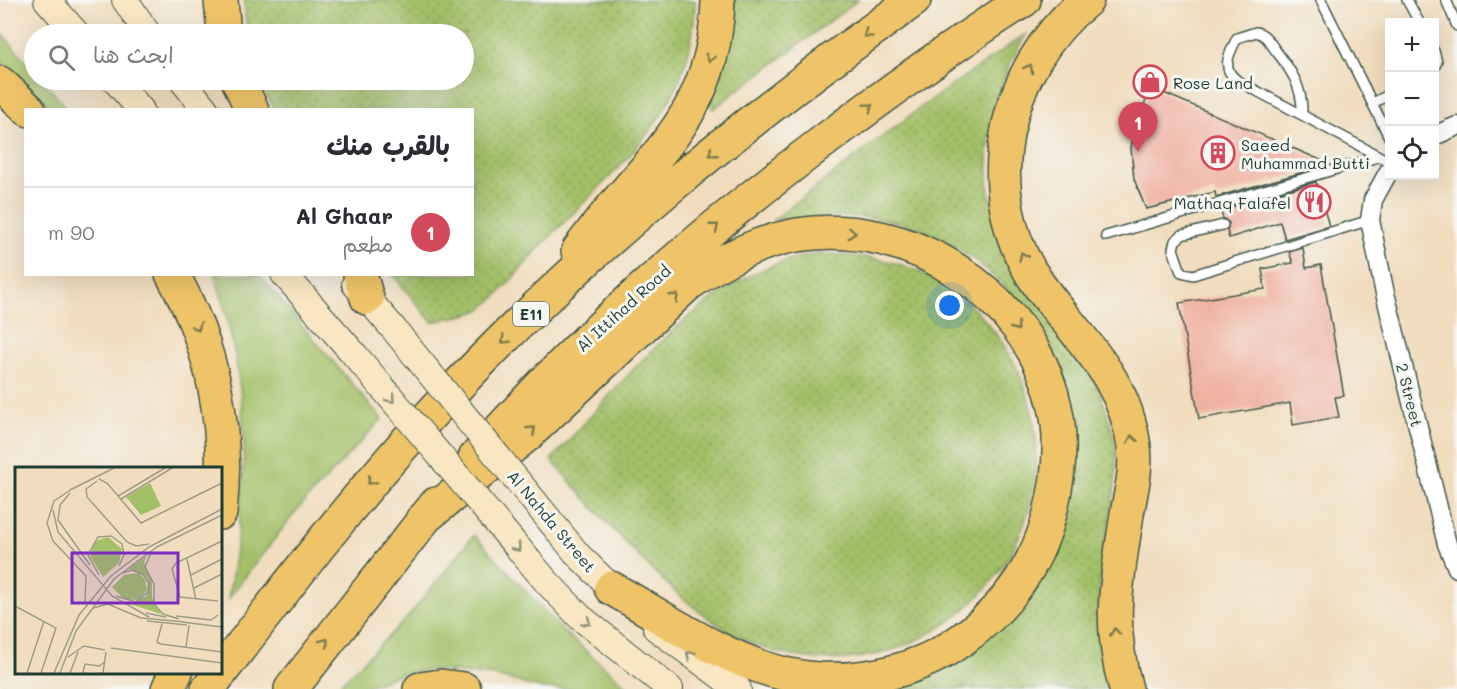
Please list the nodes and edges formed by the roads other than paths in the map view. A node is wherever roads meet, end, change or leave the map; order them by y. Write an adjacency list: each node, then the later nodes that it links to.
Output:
1 (47, 0): 12 (main road)
2 (125, 0): 13 (main road)
3 (221, 0): 14 (highway)
4 (718, 0): 37 (highway, one-way to 37)
5 (914, 0): 37 (highway, E11, one-way to 37)
6 (1024, 0): 39 (highway, Al Ittihad Road, one-way to 6)
7 (1087, 0): 52 (highway, one-way to 7)
8 (1321, 0): 21 (lane)
9 (1407, 0): 11 (lane)
10 (1446, 0): 15 (lane)
11 (1417, 18)
12 (68, 24)
13 (141, 24)
14 (224, 24)
15 (1457, 26)
16 (0, 83): 22 (highway)
17 (124, 90): 23 (main road)
18 (190, 90): 24 (main road)
19 (243, 90): 25 (highway)
20 (1385, 96): 21 (lane)
21 (1373, 103): 28 (lane)
22 (26, 108)
23 (139, 108)
24 (204, 108)
25 (251, 108)
26 (1302, 114): 26 (lane); 30 (lane)
27 (1457, 126): 29 (street)
28 (1385, 130)
29 (1439, 134)
30 (1384, 162): 31 (street); 33 (lane)
31 (1370, 220): 32 (lane); 40 (street, 2 Street)
32 (1223, 225)
33 (1106, 236)
34 (173, 276): 38 (highway, one-way to 38)
35 (286, 276): 50 (main road, one-way to 50, bridge)
36 (358, 282): 41 (main road, Al Nahda Street, bridge)
37 (537, 308): 42 (highway, E11, one-way to 42)
38 (221, 467)
39 (422, 520): 41 (highway, one-way to 41); 47 (highway, Al Ittihad Road, one-way to 39)
40 (1457, 568)
41 (611, 588): 51 (main road, Al Nahda Street, one-way to 41)
42 (222, 671)
43 (175, 674): 45 (highway)
44 (220, 674): 46 (highway, E11, one-way to 46)
45 (168, 689)
46 (208, 689)
47 (291, 689)
48 (420, 689): 49 (highway)
49 (464, 689)
50 (670, 689)
51 (738, 689)
52 (1126, 689)

